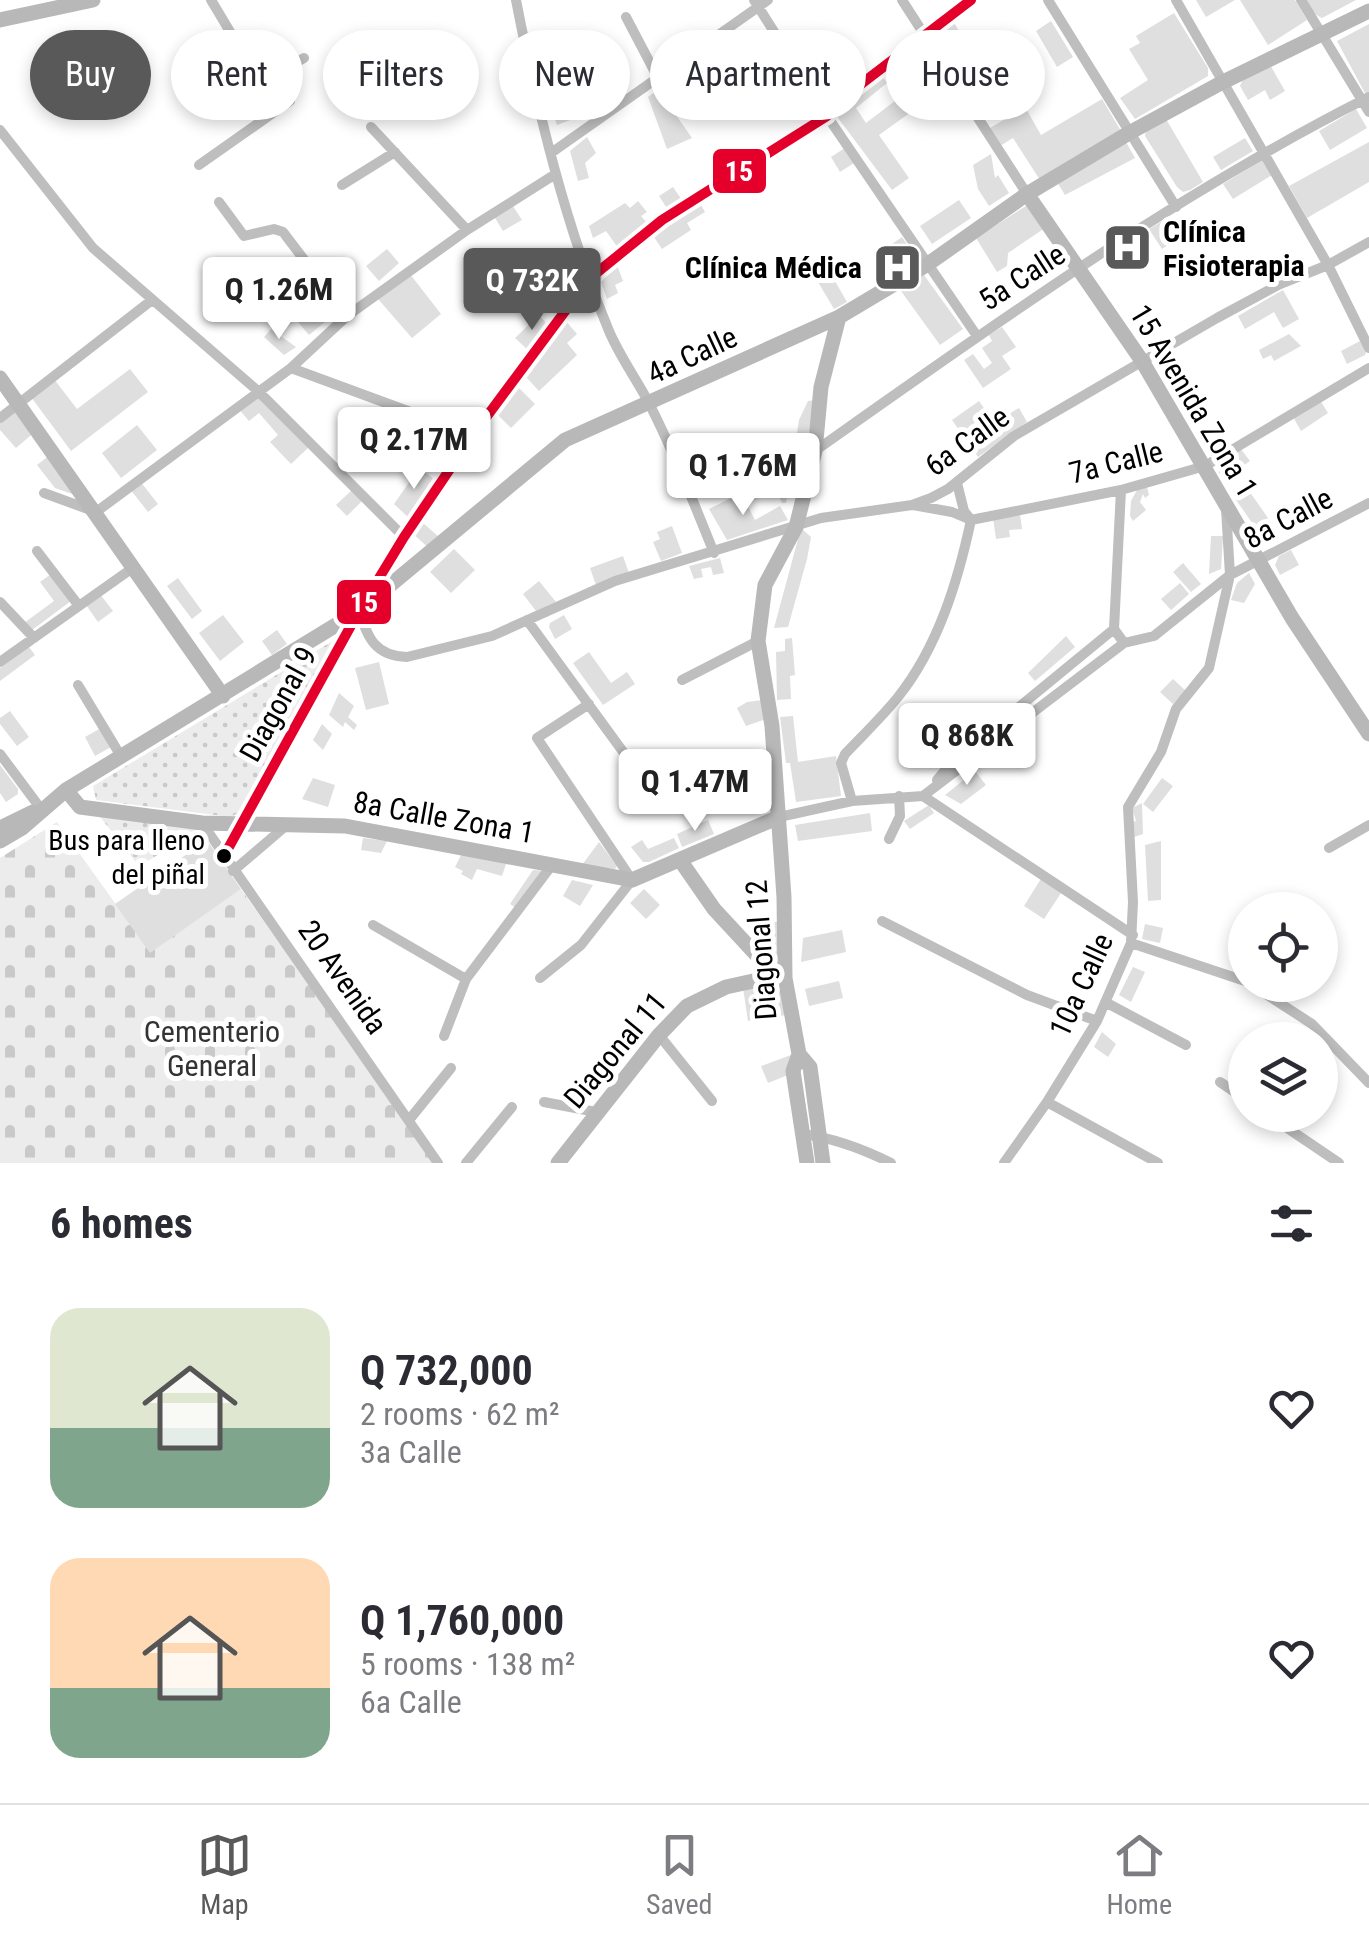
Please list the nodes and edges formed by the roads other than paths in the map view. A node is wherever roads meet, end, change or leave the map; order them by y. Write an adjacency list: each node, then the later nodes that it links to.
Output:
1 (92, 0): 12 (main road)
2 (211, 0): 13 (street)
3 (516, 0): 34 (street)
4 (902, 0): 16 (street, 15 Avenida Zona 1)
5 (971, 0): 17 (street)
6 (1048, 0): 32 (street)
7 (1176, 0): 22 (street)
8 (1301, 0): 18 (street)
9 (760, 2): 14 (street); 15 (street)
10 (1369, 11): 18 (main road, 4a Calle)
11 (626, 17): 19 (street)
12 (0, 20)
13 (229, 30)
14 (722, 30)
15 (776, 30)
16 (923, 30)
17 (931, 30)
18 (1320, 34): 22 (main road, 4a Calle); 24 (street)
19 (650, 63)
20 (886, 65): 21 (street)
21 (866, 80)
22 (1221, 83): 32 (main road, 4a Calle); 35 (street)
23 (650, 84): 34 (street)
24 (1366, 99): 25 (street); 35 (street, 5a Calle)
25 (1369, 112)
26 (263, 120): 36 (street)
27 (821, 120): 47 (street)
28 (830, 120): 44 (street)
29 (981, 120): 39 (street, 15 Avenida Zona 1)
30 (371, 126): 33 (street)
31 (0, 130): 48 (street)
32 (1129, 133): 39 (main road, 4a Calle); 41 (street)
33 (394, 152): 38 (street); 42 (street)
34 (551, 153): 37 (street)
35 (1262, 154): 41 (street, 5a Calle); 45 (street)
36 (199, 165)
37 (554, 175): 42 (street); 47 (street)
38 (342, 184)
39 (1028, 194): 44 (main road, 4a Calle); 46 (main road, 15 Avenida Zona 1)
40 (220, 202): 49 (street)
41 (1176, 208): 46 (street, 5a Calle)
42 (467, 230): 49 (street)
43 (1369, 242): 45 (street, 6a Calle)
44 (928, 264): 50 (main road, 4a Calle); 51 (street)
45 (1328, 265): 52 (street); 53 (street, 6a Calle)
46 (1078, 270): 51 (street, 5a Calle); 53 (main road, 15 Avenida Zona 1)
47 (590, 279): 59 (street); 61 (street)
48 (152, 300): 57 (street); 58 (street)
49 (346, 316): 54 (street)
50 (839, 317): 59 (main road, 4a Calle); 62 (main road, Diagonal 12)
51 (978, 336): 62 (street, 5a Calle)
52 (1369, 348)
53 (1142, 361): 63 (main road, 15 Avenida Zona 1); 64 (street, 6a Calle)
54 (291, 368): 57 (street); 61 (street)
55 (1369, 368): 63 (street, 7a Calle)
56 (0, 378): 58 (main road)
57 (258, 391): 70 (street); 73 (street)
58 (18, 403): 60 (street); 70 (main road)
59 (650, 405): 75 (street); 81 (main road, 4a Calle)
60 (0, 418)
61 (473, 434): 73 (street)
62 (815, 451): 72 (main road, Diagonal 12)
63 (1205, 466): 65 (street, 7a Calle); 67 (main road, 15 Avenida Zona 1)
64 (957, 483): 69 (street, 6a Calle); 71 (street)
65 (1121, 490): 71 (street, 7a Calle); 83 (street)
66 (44, 493): 70 (street)
67 (1225, 503): 76 (main road, 15 Avenida Zona 1); 78 (street)
68 (1369, 503): 76 (street, 8a Calle)
69 (912, 505): 71 (street, 7a Calle); 72 (street, 6a Calle)
70 (96, 512): 77 (main road)
71 (971, 520): 99 (street)
72 (796, 526): 75 (street, 6a Calle); 85 (main road, Diagonal 12)
73 (404, 537): 81 (street)
74 (36, 551): 80 (street)
75 (714, 553): 82 (street, 6a Calle)
76 (1258, 562): 78 (street, 8a Calle); 92 (main road, 15 Avenida Zona 1)
77 (134, 568): 80 (street); 90 (main road)
78 (1230, 576): 86 (street); 117 (street, 10a Calle)
79 (0, 602): 84 (street)
80 (79, 606): 84 (street)
81 (359, 611): 82 (street, 6a Calle); 90 (main road, 4a Calle); 103 (main road, Diagonal 9)
82 (527, 620): 91 (street)
83 (1114, 630): 86 (street); 98 (street)
84 (34, 638): 87 (street)
85 (758, 641): 88 (street); 101 (main road, Diagonal 12)
86 (1124, 644): 98 (street)
87 (0, 662)
88 (682, 680)
89 (78, 685): 94 (street)
90 (224, 696): 94 (main road, 4a Calle)
91 (589, 704): 95 (street); 114 (street)
92 (1369, 734)
93 (0, 754): 100 (street)
94 (122, 758): 96 (main road, 4a Calle)
95 (640, 776)
96 (66, 790): 100 (main road, 4a Calle); 102 (main road, 8a Calle Zona 1)
97 (899, 796): 98 (street); 99 (street); 107 (street)
98 (923, 796): 117 (street)
99 (852, 801): 101 (street)
100 (41, 809): 106 (main road); 108 (main road)
101 (780, 816): 111 (main road); 119 (main road, Diagonal 12)
102 (202, 823): 103 (main road, 8a Calle Zona 1); 110 (street, 20 Avenida)
103 (244, 824): 104 (main road, 8a Calle Zona 1); 110 (main road, Diagonal 9)
104 (288, 824): 112 (main road, 8a Calle Zona 1); 113 (street)
105 (1369, 826): 109 (street)
106 (0, 828)
107 (889, 839)
108 (0, 841)
109 (1330, 848)
110 (224, 856): 113 (street, 20 Avenida)
111 (680, 860): 114 (main road); 119 (main road)
112 (552, 865): 114 (main road, 8a Calle Zona 1); 121 (street)
113 (234, 871): 138 (street, 20 Avenida)
114 (632, 880): 120 (street)
115 (882, 921): 124 (street)
116 (373, 925): 121 (street)
117 (1132, 939): 118 (street); 122 (street, 10a Calle)
118 (1228, 974)
119 (780, 977): 126 (main road, Diagonal 11); 128 (main road, Diagonal 12)
120 (540, 978)
121 (466, 979): 125 (street)
122 (1105, 1002): 124 (street, 10a Calle); 127 (street)
123 (1278, 1002): 131 (street)
124 (1097, 1020): 135 (street, 10a Calle)
125 (444, 1036)
126 (658, 1036): 133 (street); 137 (main road, Diagonal 11)
127 (1186, 1044)
128 (799, 1054): 140 (main road, Diagonal 12); 141 (main road, Diagonal 12)
129 (451, 1068): 138 (street)
130 (1220, 1082): 132 (street)
131 (1369, 1083)
132 (1228, 1087)
133 (712, 1101)
134 (544, 1102): 137 (street)
135 (1047, 1102): 148 (street, 10a Calle); 149 (street)
136 (512, 1107): 143 (street)
137 (596, 1112): 144 (main road, Diagonal 11)
138 (408, 1120): 142 (street, 20 Avenida)
139 (1293, 1132): 150 (street)
140 (802, 1134): 141 (street); 145 (main road, Diagonal 12)
141 (822, 1136): 146 (main road, Diagonal 12); 147 (street)
142 (438, 1163)
143 (466, 1163)
144 (558, 1163)
145 (807, 1163)
146 (823, 1163)
147 (891, 1163)
148 (1004, 1163)
149 (1158, 1163)
150 (1339, 1163)

